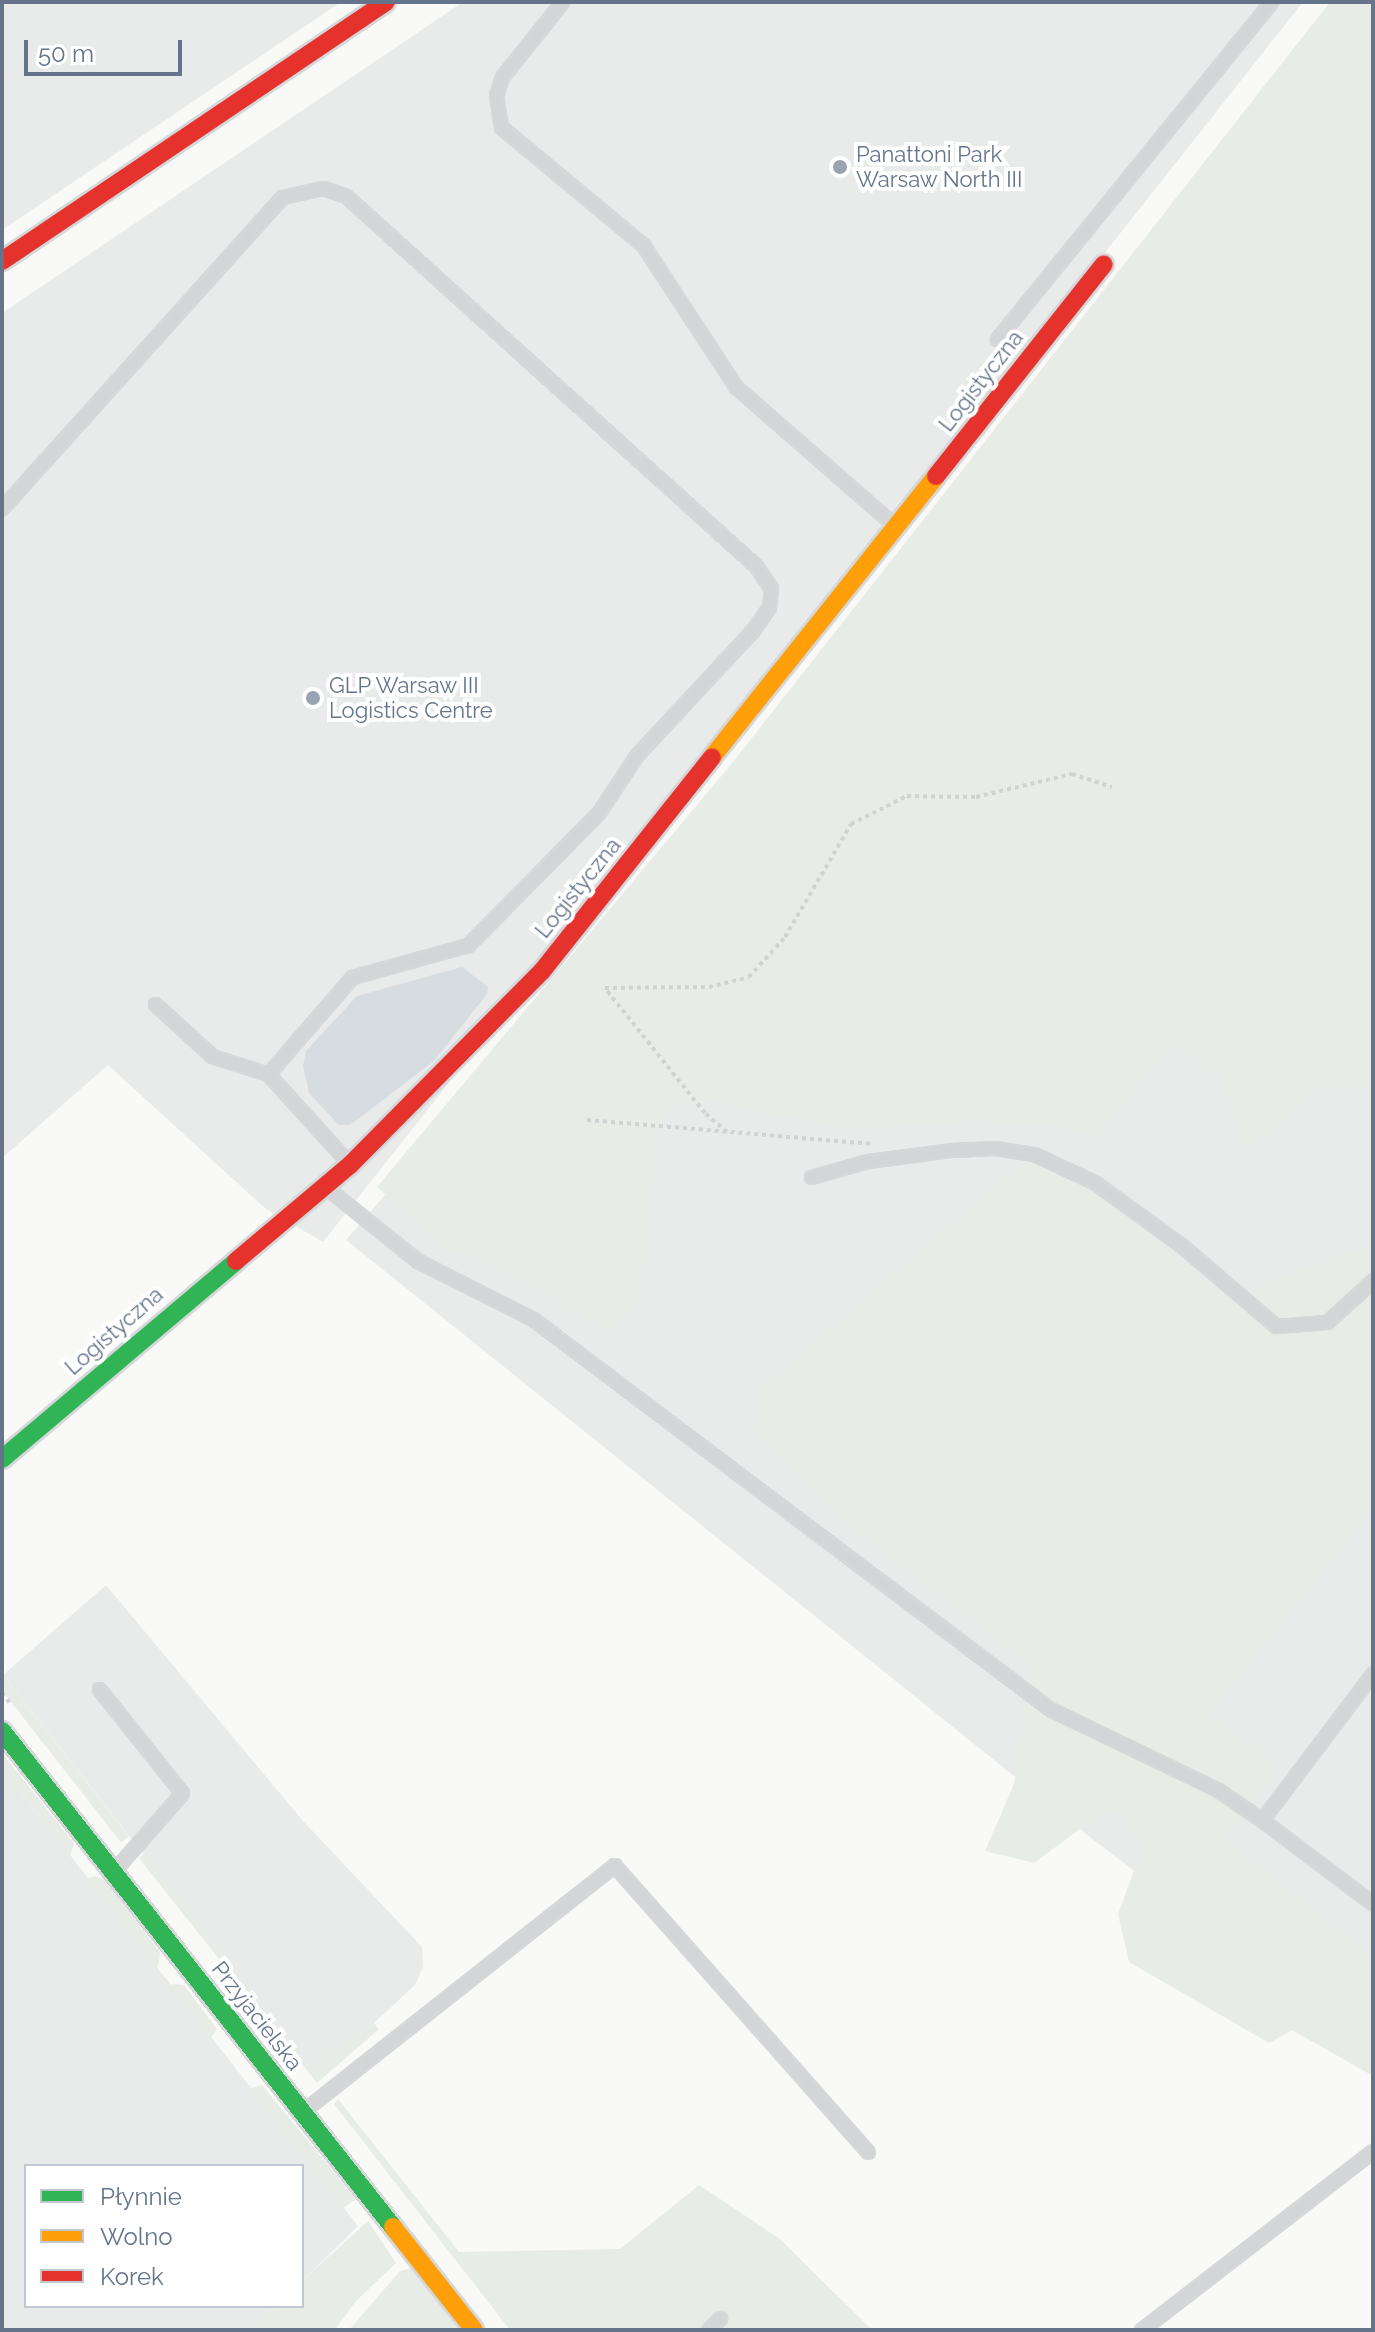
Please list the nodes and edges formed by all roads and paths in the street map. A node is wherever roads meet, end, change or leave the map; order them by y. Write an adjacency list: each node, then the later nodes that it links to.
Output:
1 (386, 2): 4 (street)
2 (562, 2): 8 (lane)
3 (1271, 2): 6 (lane)
4 (2, 261)
5 (1104, 264): 8 (street, Logistyczna)
6 (997, 339)
7 (2, 508): 11 (lane)
8 (896, 527): 15 (street, Logistyczna)
9 (1112, 787): 13 (path)
10 (155, 1004): 11 (lane)
11 (268, 1074): 15 (lane)
12 (587, 1120): 13 (path)
13 (727, 1132): 14 (path)
14 (881, 1146)
15 (350, 1165): 17 (street, Logistyczna)
16 (811, 1177): 18 (lane)
17 (324, 1186): 19 (street, Logistyczna); 23 (lane)
18 (1373, 1280)
19 (2, 1459)
20 (1373, 1673): 23 (lane)
21 (99, 1689): 24 (lane)
22 (2, 1731): 24 (street, Przyjacielska)
23 (1262, 1820): 25 (lane)
24 (113, 1871): 26 (street, Przyjacielska)
25 (1373, 1904)
26 (302, 2112): 28 (lane); 30 (street, Przyjacielska)
27 (1373, 2151): 32 (lane)
28 (868, 2152)
29 (720, 2318): 31 (lane)
30 (474, 2330)
31 (708, 2330)
32 (1141, 2330)

